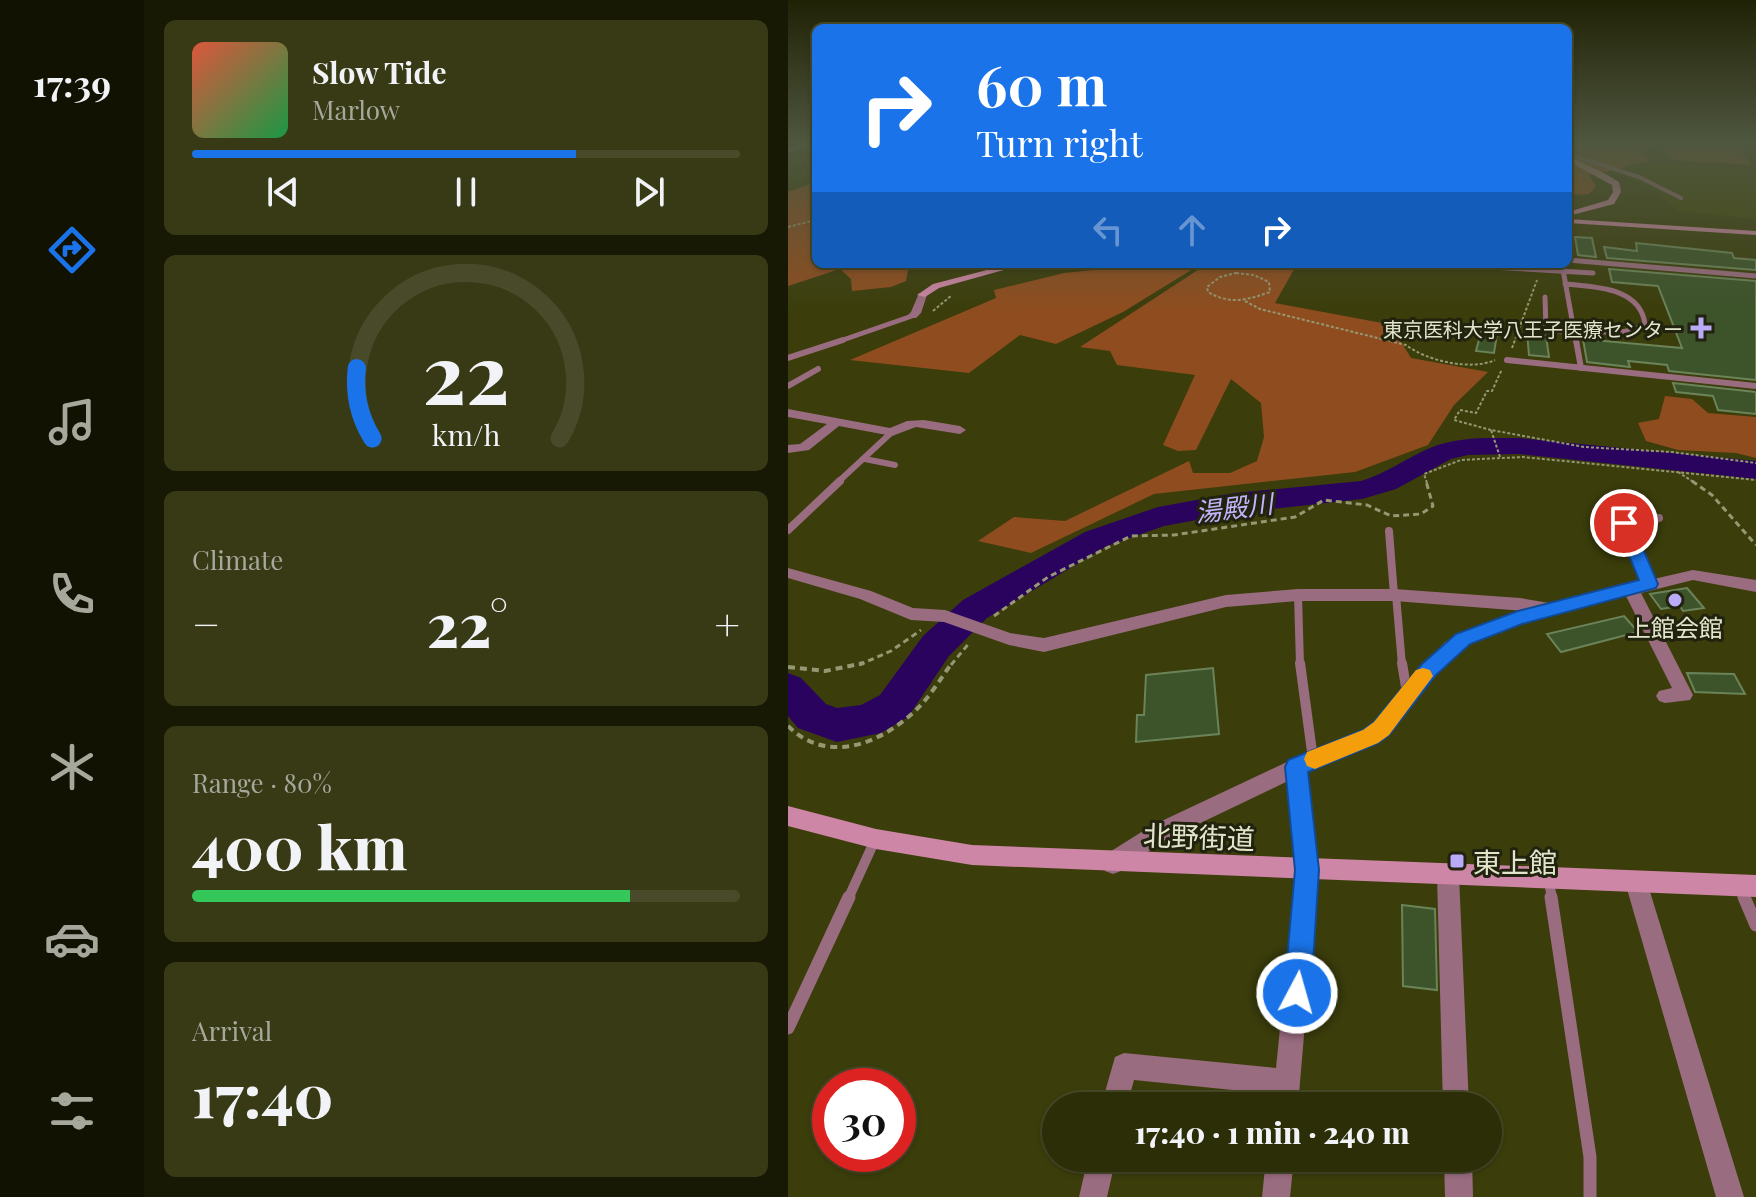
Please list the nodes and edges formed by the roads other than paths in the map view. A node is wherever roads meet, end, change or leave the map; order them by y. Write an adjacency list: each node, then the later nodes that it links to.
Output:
1 (1612, 200): 2 (street)
2 (1572, 213)
3 (1572, 221): 5 (street)
4 (1717, 224): 5 (street)
5 (1756, 230)
6 (1572, 260): 11 (lane)
7 (1006, 268): 14 (street)
8 (1562, 268): 12 (lane)
9 (1567, 268): 10 (lane)
10 (1593, 273)
11 (1756, 276)
12 (1565, 284): 15 (lane); 15 (lane)
13 (1545, 297): 15 (lane)
14 (912, 316): 16 (lane)
15 (1572, 331): 18 (lane)
16 (788, 358)
17 (1507, 360): 18 (lane)
18 (1581, 368): 21 (lane)
19 (818, 369): 20 (lane)
20 (788, 386)
21 (1756, 386)
22 (788, 413): 23 (street)
23 (837, 422): 25 (street); 26 (street)
24 (960, 430): 25 (street)
25 (892, 432): 27 (lane)
26 (788, 449)
27 (865, 459): 28 (lane); 30 (lane)
28 (895, 465)
29 (1659, 518): 33 (lane)
30 (788, 530)
31 (1389, 531): 37 (lane)
32 (788, 573): 36 (street)
33 (1649, 584): 34 (street); 35 (street)
34 (1756, 586)
35 (1630, 588): 38 (street); 40 (street)
36 (1298, 595): 37 (street); 41 (lane)
37 (1395, 595): 38 (street); 39 (lane)
38 (1549, 609): 39 (street)
39 (1407, 694): 41 (street)
40 (1665, 696)
41 (1305, 763): 44 (street); 45 (street)
42 (788, 816): 43 (street, 北野街道)
43 (876, 839): 44 (street, 北野街道); 51 (lane)
44 (1113, 863): 45 (street, 北野街道)
45 (1307, 870): 46 (street, 北野街道); 54 (street)
46 (1448, 875): 47 (street, 北野街道); 55 (street)
47 (1549, 879): 48 (street, 北野街道); 62 (lane)
48 (1636, 882): 49 (street, 北野街道); 63 (street)
49 (1748, 886): 50 (lane)
50 (1756, 925)
51 (788, 1028)
52 (1118, 1092): 53 (street)
53 (1274, 1092)
54 (1286, 1092)
55 (1456, 1092)
56 (1099, 1172): 59 (street)
57 (1279, 1172): 60 (street)
58 (1458, 1172): 61 (street)
59 (1093, 1197)
60 (1276, 1197)
61 (1459, 1197)
62 (1590, 1197)
63 (1730, 1197)

